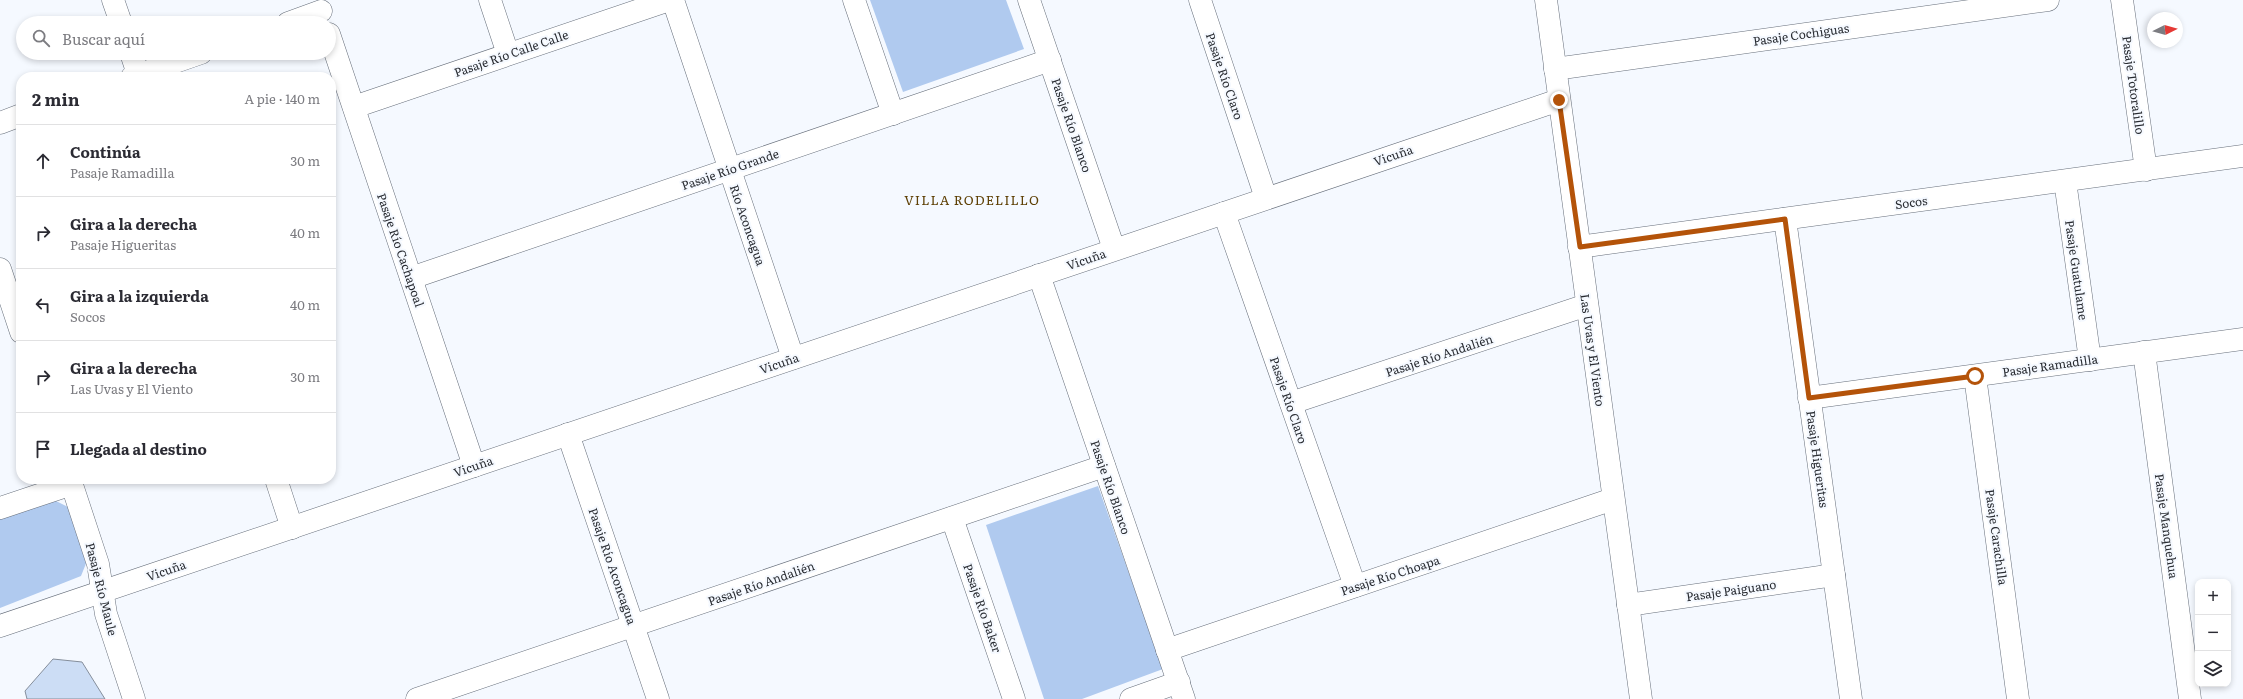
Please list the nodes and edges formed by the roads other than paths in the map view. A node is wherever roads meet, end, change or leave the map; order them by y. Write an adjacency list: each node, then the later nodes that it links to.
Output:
1 (113, 0): 12 (street)
2 (490, 0): 15 (street)
3 (669, 0): 15 (street, Pasaje Río Calle Calle)
4 (673, 0): 28 (street, Río Aconcagua)
5 (854, 0): 24 (street)
6 (1029, 0): 18 (street, Pasaje Río Blanco)
7 (1546, 0): 19 (street, Las Uvas y El Viento)
8 (2048, 0): 19 (street, Pasaje Cochiguas)
9 (2122, 0): 29 (street, Pasaje Totoralillo)
10 (1206, 2): 31 (street, Pasaje Río Claro)
11 (321, 11): 13 (street)
12 (118, 16)
13 (307, 16)
14 (336, 54): 23 (street, Pasaje Río Cachapoal)
15 (508, 54): 23 (street, Pasaje Río Calle Calle)
16 (133, 60): 20 (street)
17 (181, 60): 21 (street)
18 (1050, 60): 24 (street, Pasaje Río Grande); 35 (street, Pasaje Río Blanco)
19 (1555, 69): 22 (street, Las Uvas y El Viento)
20 (135, 72)
21 (147, 72)
22 (1559, 100): 31 (street, Vicuña); 34 (street, Las Uvas y El Viento)
23 (354, 107): 38 (street, Pasaje Río Cachapoal)
24 (893, 114): 28 (street, Pasaje Río Grande)
25 (16, 118): 26 (street)
26 (0, 123)
27 (2243, 156): 29 (street, Socos)
28 (730, 169): 38 (street, Pasaje Río Grande); 43 (street, Río Aconcagua)
29 (2146, 170): 30 (street, Socos)
30 (2065, 181): 33 (street, Socos); 44 (street, Pasaje Guatulame)
31 (1266, 198): 32 (street, Vicuña)
32 (1224, 213): 35 (street, Vicuña); 47 (street, Pasaje Río Claro)
33 (1785, 219): 34 (street, Socos); 46 (street, Pasaje Higueritas)
34 (1580, 247): 39 (street, Las Uvas y El Viento)
35 (1114, 249): 37 (street, Vicuña)
36 (0, 269): 40 (street)
37 (1039, 275): 43 (street, Vicuña); 50 (street, Pasaje Río Blanco)
38 (411, 278): 49 (street, Pasaje Río Cachapoal)
39 (1587, 305): 47 (street, Pasaje Río Andalién); 54 (street, Las Uvas y El Viento)
40 (16, 317)
41 (2243, 339): 42 (street, Pasaje Ramadilla)
42 (2144, 352): 44 (street, Pasaje Ramadilla); 74 (street, Pasaje Manquehua)
43 (793, 358): 48 (street, Vicuña)
44 (2090, 360): 45 (street, Pasaje Ramadilla)
45 (1975, 376): 46 (street, Pasaje Ramadilla); 73 (street, Pasaje Carachilla)
46 (1809, 398): 58 (street, Pasaje Higueritas)
47 (1291, 403): 59 (street, Pasaje Río Claro)
48 (568, 434): 49 (street, Vicuña); 63 (street, Pasaje Río Aconcagua)
49 (474, 466): 57 (street, Vicuña)
50 (1104, 466): 56 (street, Pasaje Río Andalién); 64 (street, Pasaje Río Blanco)
51 (63, 484): 55 (street)
52 (72, 484): 60 (street, Pasaje Río Maule)
53 (278, 484): 57 (street)
54 (1613, 499): 59 (street, Pasaje Río Choapa); 61 (street, Las Uvas y El Viento)
55 (0, 508)
56 (952, 518): 63 (street, Pasaje Río Andalién); 70 (street, Pasaje Río Baker)
57 (292, 528): 60 (street, Vicuña)
58 (1834, 576): 61 (street, Pasaje Paiguano); 72 (street, Pasaje Higueritas)
59 (1355, 586): 64 (street, Pasaje Río Choapa)
60 (103, 592): 62 (street, Vicuña); 67 (street, Pasaje Río Maule)
61 (1628, 605): 66 (street, Las Uvas y El Viento)
62 (0, 626)
63 (633, 626): 68 (street, Pasaje Río Andalién); 69 (street, Pasaje Río Aconcagua)
64 (1167, 650): 65 (street, Pasaje Río Blanco)
65 (1181, 691): 71 (street)
66 (1636, 698)
67 (134, 699)
68 (417, 699)
69 (658, 699)
70 (1014, 699)
71 (1131, 699)
72 (1851, 699)
73 (2018, 699)
74 (2190, 699)

